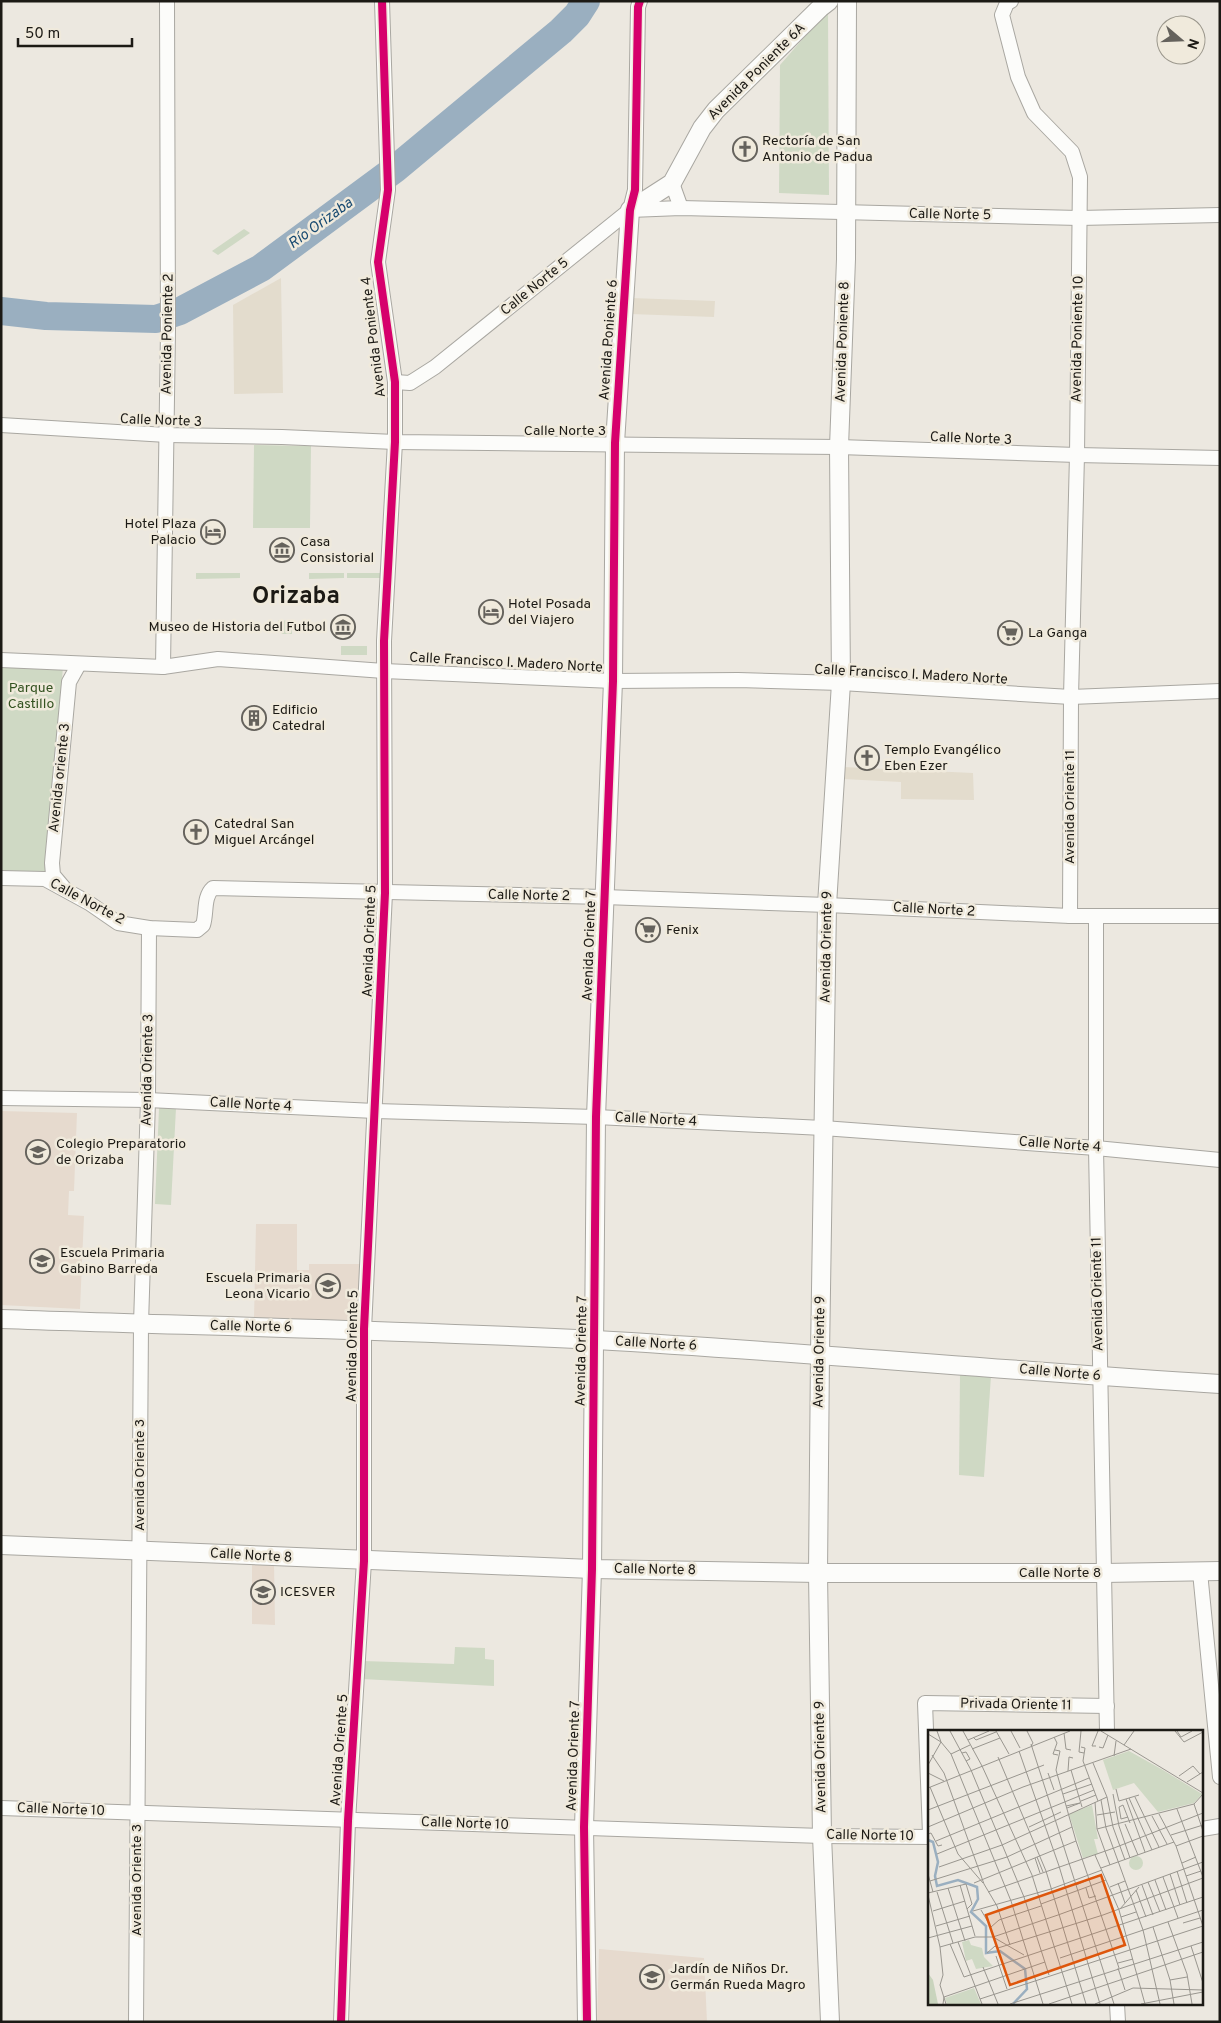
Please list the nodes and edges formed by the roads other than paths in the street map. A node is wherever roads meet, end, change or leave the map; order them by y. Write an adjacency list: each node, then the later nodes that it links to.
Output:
1 (167, 1): 15 (street, Avenida Poniente 2)
2 (382, 1): 13 (street, Avenida Poniente 4)
3 (640, 1): 9 (street, Avenida Poniente 6)
4 (829, 1): 7 (street, Avenida Poniente 6A)
5 (847, 1): 10 (street, Avenida Poniente 8)
6 (1009, 2): 12 (street, Avenida Poniente 10)
7 (672, 184): 8 (street); 9 (street)
8 (681, 208): 9 (street, Calle Norte 5); 10 (street, Calle Norte 5)
9 (630, 210): 13 (street, Calle Norte 5); 17 (street, Avenida Poniente 6)
10 (846, 212): 12 (street, Calle Norte 5); 18 (street, Avenida Poniente 8)
11 (1220, 215): 12 (street, Calle Norte 5)
12 (1080, 218): 19 (street, Avenida Poniente 10)
13 (395, 382): 16 (street, Avenida Poniente 4)
14 (1, 425): 15 (street, Calle Norte 3)
15 (166, 435): 16 (street, Calle Norte 3); 23 (street, Avenida Poniente 2)
16 (394, 442): 17 (street, Calle Norte 3); 24 (street, Avenida Poniente 4)
17 (615, 444): 18 (street, Calle Norte 3); 25 (street, Avenida Poniente 6)
18 (839, 446): 19 (street, Calle Norte 3); 26 (street, Avenida Poniente 8)
19 (1077, 455): 20 (street, Calle Norte 3); 28 (street, Avenida Poniente 10)
20 (1220, 458)
21 (1, 660): 22 (street, Calle Francisco I. Madero Norte)
22 (80, 664): 23 (street, Calle Francisco I. Madero Norte); 30 (street, Avenida oriente 3)
23 (163, 667): 24 (street, Calle Francisco I. Madero Norte)
24 (384, 670): 25 (street, Calle Francisco I. Madero Norte); 31 (street, Avenida Oriente 5)
25 (612, 681): 26 (street, Calle Francisco I. Madero Norte); 32 (street, Avenida Oriente 7)
26 (841, 683): 28 (street, Calle Francisco I. Madero Norte); 33 (street, Avenida Oriente 9)
27 (1220, 691): 28 (street, Calle Francisco I. Madero Norte)
28 (1071, 697): 34 (street, Avenida Oriente 11)
29 (1, 878): 30 (street, Calle Norte 2)
30 (66, 891): 37 (street, Calle Norte 2)
31 (385, 893): 32 (street, Calle Norte 2); 37 (street, Calle Norte 2); 40 (street, Avenida Oriente 5)
32 (604, 897): 33 (street, Calle Norte 2); 41 (street, Avenida Oriente 7)
33 (827, 905): 34 (street, Calle Norte 2); 42 (street, Avenida Oriente 9)
34 (1070, 916): 36 (street, Calle Norte 2)
35 (1220, 916): 36 (street, Calle Norte 2)
36 (1096, 917): 43 (street, Avenida Oriente 11)
37 (149, 928): 39 (street, Avenida Oriente 3)
38 (1, 1098): 39 (street, Calle Norte 4)
39 (148, 1100): 40 (street, Calle Norte 4); 46 (street, Avenida Oriente 3)
40 (375, 1111): 41 (street, Calle Norte 4); 47 (street, Avenida Oriente 5)
41 (596, 1117): 42 (street, Calle Norte 4); 48 (street, Avenida Oriente 7)
42 (823, 1128): 43 (street, Calle Norte 4); 49 (street, Avenida Oriente 9)
43 (1096, 1148): 44 (street, Calle Norte 4); 50 (street, Avenida Oriente 11)
44 (1220, 1160)
45 (1, 1319): 46 (street, Calle Norte 6)
46 (141, 1324): 47 (street, Calle Norte 6); 53 (street, Avenida Oriente 3)
47 (364, 1329): 48 (street, Calle Norte 6); 54 (street, Avenida Oriente 5)
48 (595, 1340): 49 (street, Calle Norte 6); 55 (street, Avenida Oriente 7)
49 (820, 1354): 50 (street, Calle Norte 6); 58 (street, Avenida Oriente 9)
50 (1100, 1377): 51 (street, Calle Norte 6); 59 (street, Avenida Oriente 11)
51 (1220, 1384)
52 (1, 1545): 53 (street, Calle Norte 8)
53 (140, 1551): 54 (street, Calle Norte 8); 65 (street, Avenida Oriente 3)
54 (364, 1561): 55 (street, Calle Norte 8); 66 (street, Avenida Oriente 5)
55 (592, 1569): 58 (street, Calle Norte 8); 68 (street, Avenida Oriente 7)
56 (1200, 1572): 57 (street, Calle Norte 8); 59 (street, Calle Norte 8); 62 (street)
57 (1220, 1572)
58 (818, 1573): 59 (street, Calle Norte 8); 70 (street, Avenida Oriente 9)
59 (1104, 1574): 60 (street, Avenida Oriente 11)
60 (1107, 1706): 61 (street, Avenida Oriente 11); 63 (street, Privada Oriente 11)
61 (1107, 1730)
62 (1220, 1777)
63 (928, 1783)
64 (1, 1808): 65 (street, Calle Norte 10)
65 (138, 1812): 66 (street, Calle Norte 10); 73 (street, Avenida Oriente 3)
66 (348, 1821): 68 (street, Calle Norte 10); 74 (street, Avenida Oriente 5)
67 (1220, 1826): 69 (street)
68 (584, 1827): 70 (street, Calle Norte 10); 75 (street, Avenida Oriente 7)
69 (1204, 1828)
70 (822, 1836): 71 (street, Calle Norte 10); 76 (street, Avenida Oriente 9)
71 (928, 1836)
72 (1117, 2006): 77 (street)
73 (136, 2022)
74 (341, 2022)
75 (587, 2022)
76 (830, 2022)
77 (1118, 2022)

